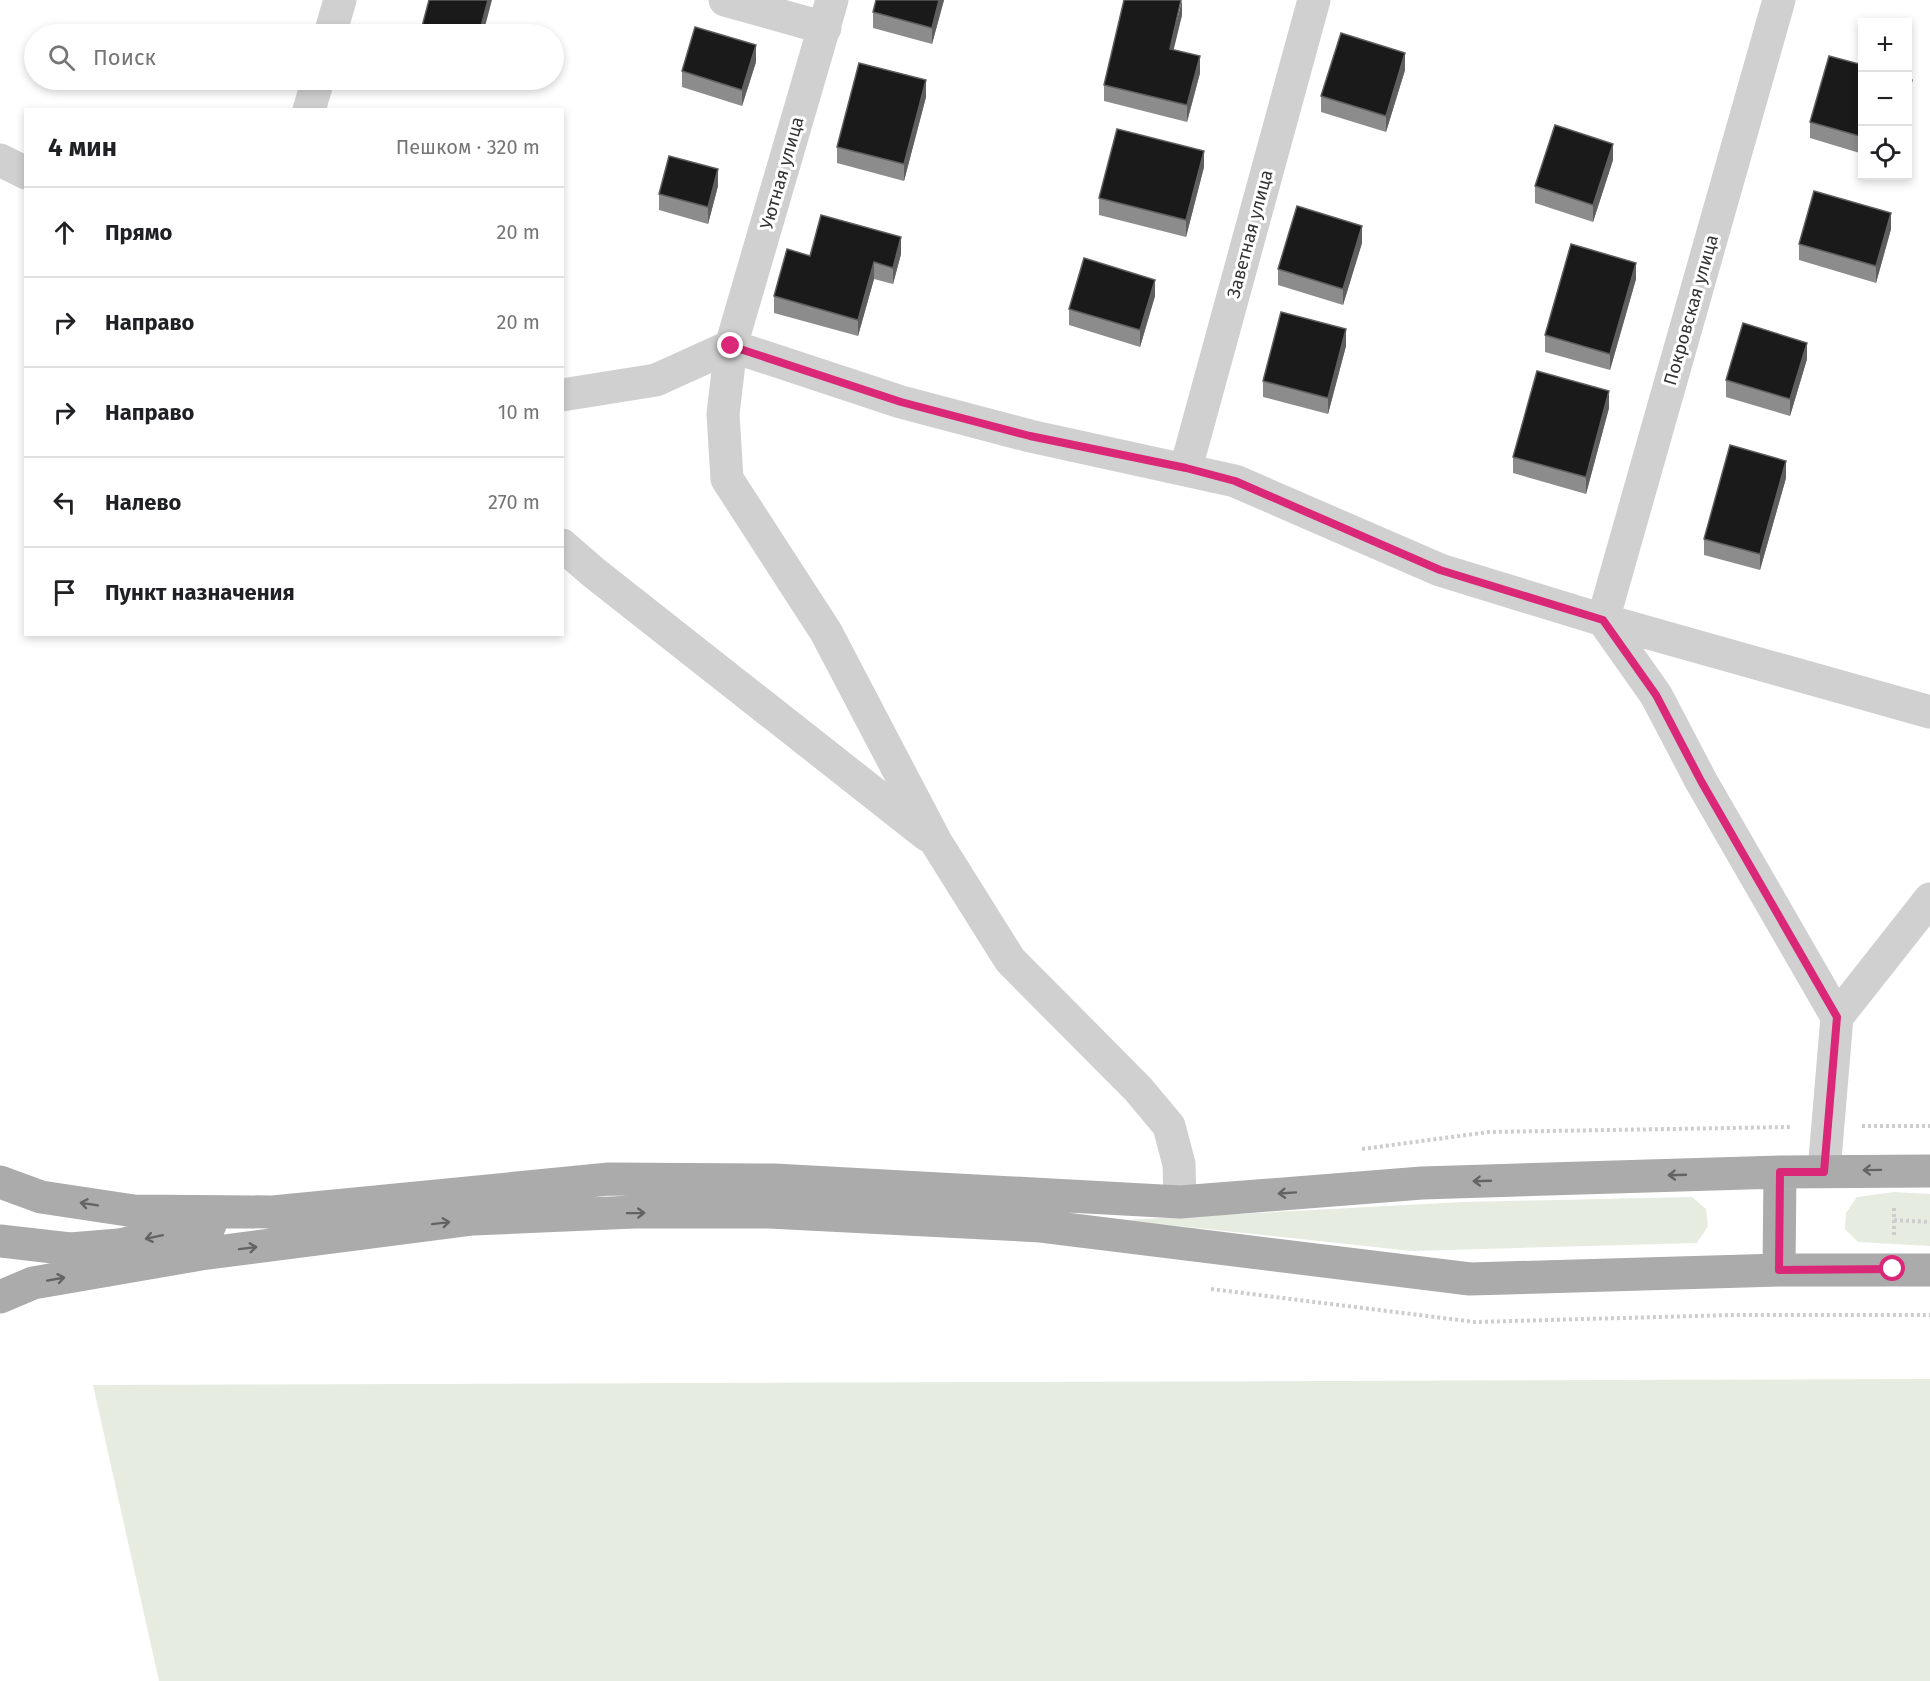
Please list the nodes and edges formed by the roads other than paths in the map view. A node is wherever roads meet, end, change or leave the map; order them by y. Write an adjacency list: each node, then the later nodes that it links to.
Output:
1 (340, 0): 6 (street)
2 (725, 0): 5 (street)
3 (1314, 0): 13 (street, Заветная улица)
4 (1779, 0): 15 (street, Покровская улица)
5 (829, 14): 11 (street, Уютная улица)
6 (333, 24)
7 (315, 90): 8 (street)
8 (310, 108)
9 (0, 160): 10 (street)
10 (24, 172)
11 (731, 346): 12 (street); 13 (street); 17 (street, Уютная улица)
12 (564, 395)
13 (1186, 468): 15 (street)
14 (564, 547): 17 (street)
15 (1603, 620): 16 (street); 19 (street)
16 (1930, 712)
17 (936, 842): 24 (street, Уютная улица)
18 (1930, 899): 19 (street)
19 (1837, 1017): 22 (street)
20 (1930, 1171): 22 (main road, one-way to 22)
21 (1780, 1172): 22 (main road); 24 (main road, one-way to 24); 27 (main road)
22 (1824, 1172)
23 (0, 1182): 25 (main road, one-way to 23)
24 (1180, 1202): 25 (main road)
25 (273, 1212): 26 (main road, one-way to 26)
26 (0, 1241)
27 (1779, 1270): 28 (main road); 29 (main road, one-way to 27)
28 (1930, 1270)
29 (0, 1297)

